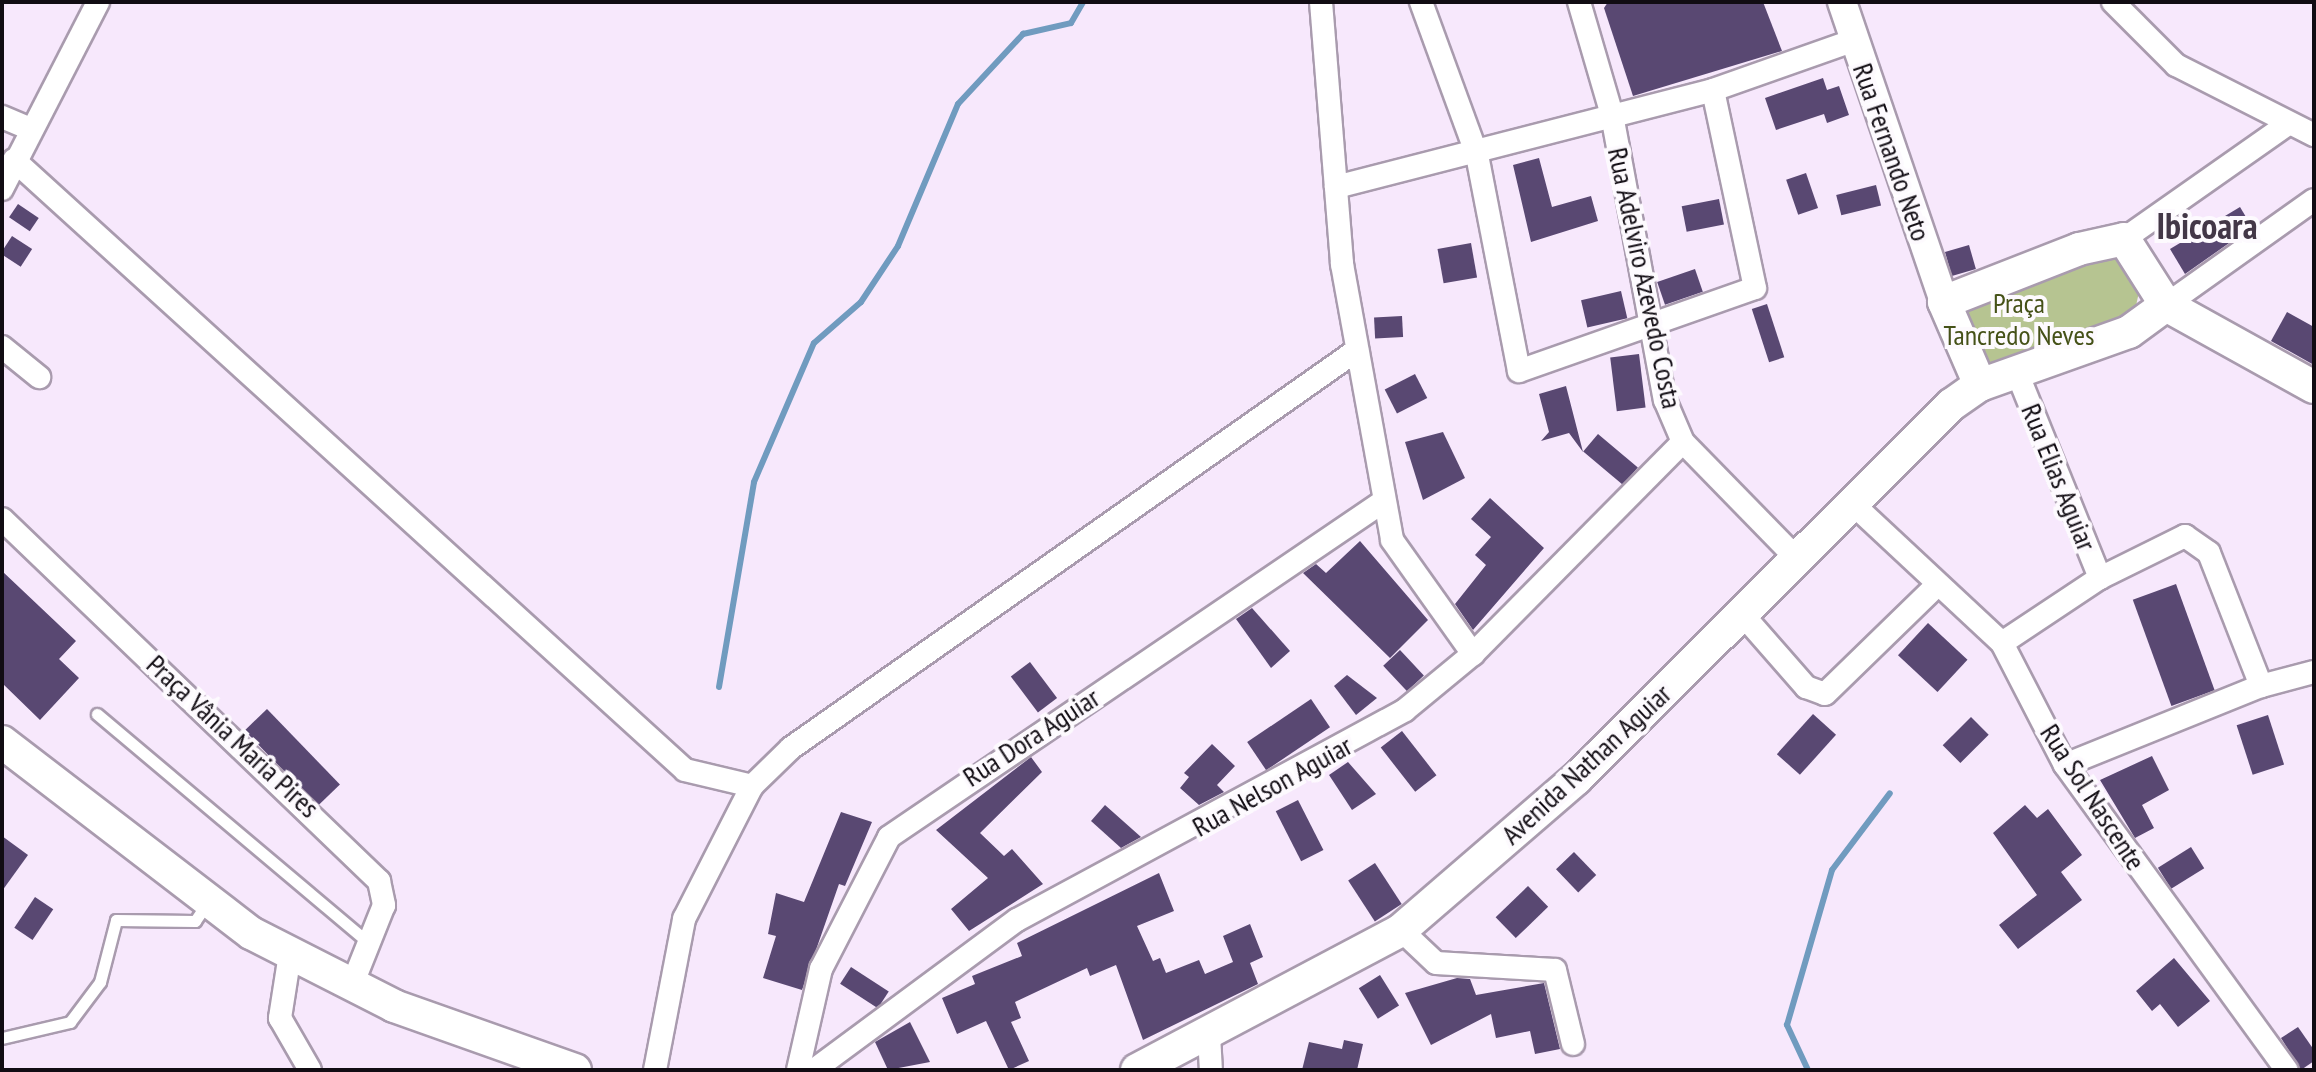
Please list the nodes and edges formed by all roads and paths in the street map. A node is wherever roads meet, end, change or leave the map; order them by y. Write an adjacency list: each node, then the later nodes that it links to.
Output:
1 (98, 2): 12 (street)
2 (1321, 2): 16 (street)
3 (1421, 2): 14 (street)
4 (1579, 2): 9 (street, Rua Adelviro Azevedo Costa)
5 (1842, 2): 7 (street, Rua Fernando Neto)
6 (2113, 2): 11 (street)
7 (1855, 40): 8 (street); 20 (street, Rua Fernando Neto)
8 (1713, 90): 9 (street); 22 (street)
9 (1612, 115): 14 (street); 22 (street, Rua Adelviro Azevedo Costa)
10 (2, 117): 12 (street)
11 (2286, 125): 13 (street); 19 (street)
12 (28, 128): 15 (street)
13 (2314, 135)
14 (1477, 155): 16 (street); 22 (street)
15 (14, 160): 17 (street); 44 (street)
16 (1336, 187): 24 (street)
17 (2, 189)
18 (2314, 200): 21 (street)
19 (2124, 239): 20 (main road); 21 (main road)
20 (1944, 302): 27 (main road)
21 (2166, 305): 25 (main road); 28 (main road)
22 (1653, 321): 29 (street, Rua Adelviro Azevedo Costa)
23 (2, 347): 26 (street)
24 (1357, 350): 30 (street); 44 (street)
25 (2018, 375): 27 (main road); 34 (street, Rua Elias Aguiar)
26 (39, 377)
27 (1980, 385): 31 (main road, Avenida Nathan Aguiar)
28 (2314, 387)
29 (1683, 442): 33 (street, Rua Adelviro Azevedo Costa); 38 (street, Rua Nelson Aguiar)
30 (1384, 501): 38 (street); 56 (street, Rua Dora Aguiar)
31 (1854, 505): 33 (main road, Avenida Nathan Aguiar); 35 (street, Rua Sol Nascente)
32 (2, 519): 47 (street, Praça Vânia Maria Pires)
33 (1797, 559): 36 (main road, Avenida Nathan Aguiar)
34 (2100, 578): 37 (street); 40 (street)
35 (1937, 585): 36 (street); 37 (street, Rua Sol Nascente)
36 (1743, 615): 46 (main road, Avenida Nathan Aguiar)
37 (2002, 643): 43 (street, Rua Sol Nascente)
38 (1473, 654): 57 (street, Rua Nelson Aguiar)
39 (2314, 672): 40 (street)
40 (2261, 686): 43 (street)
41 (97, 714): 47 (lane)
42 (2, 742): 45 (main road)
43 (2065, 765): 60 (street, Rua Sol Nascente)
44 (752, 786): 55 (street)
45 (207, 903): 48 (main road); 51 (lane)
46 (1401, 930): 50 (main road, Avenida Nathan Aguiar); 52 (street)
47 (370, 943): 49 (street, Praça Vânia Maria Pires)
48 (290, 954): 49 (main road); 53 (street)
49 (352, 985): 54 (main road)
50 (1209, 1034): 58 (main road, Avenida Nathan Aguiar); 59 (street)
51 (2, 1038)
52 (1573, 1044)
53 (310, 1070)
54 (575, 1070)
55 (655, 1070)
56 (798, 1070)
57 (814, 1070)
58 (1137, 1070)
59 (1211, 1070)
60 (2287, 1070)

